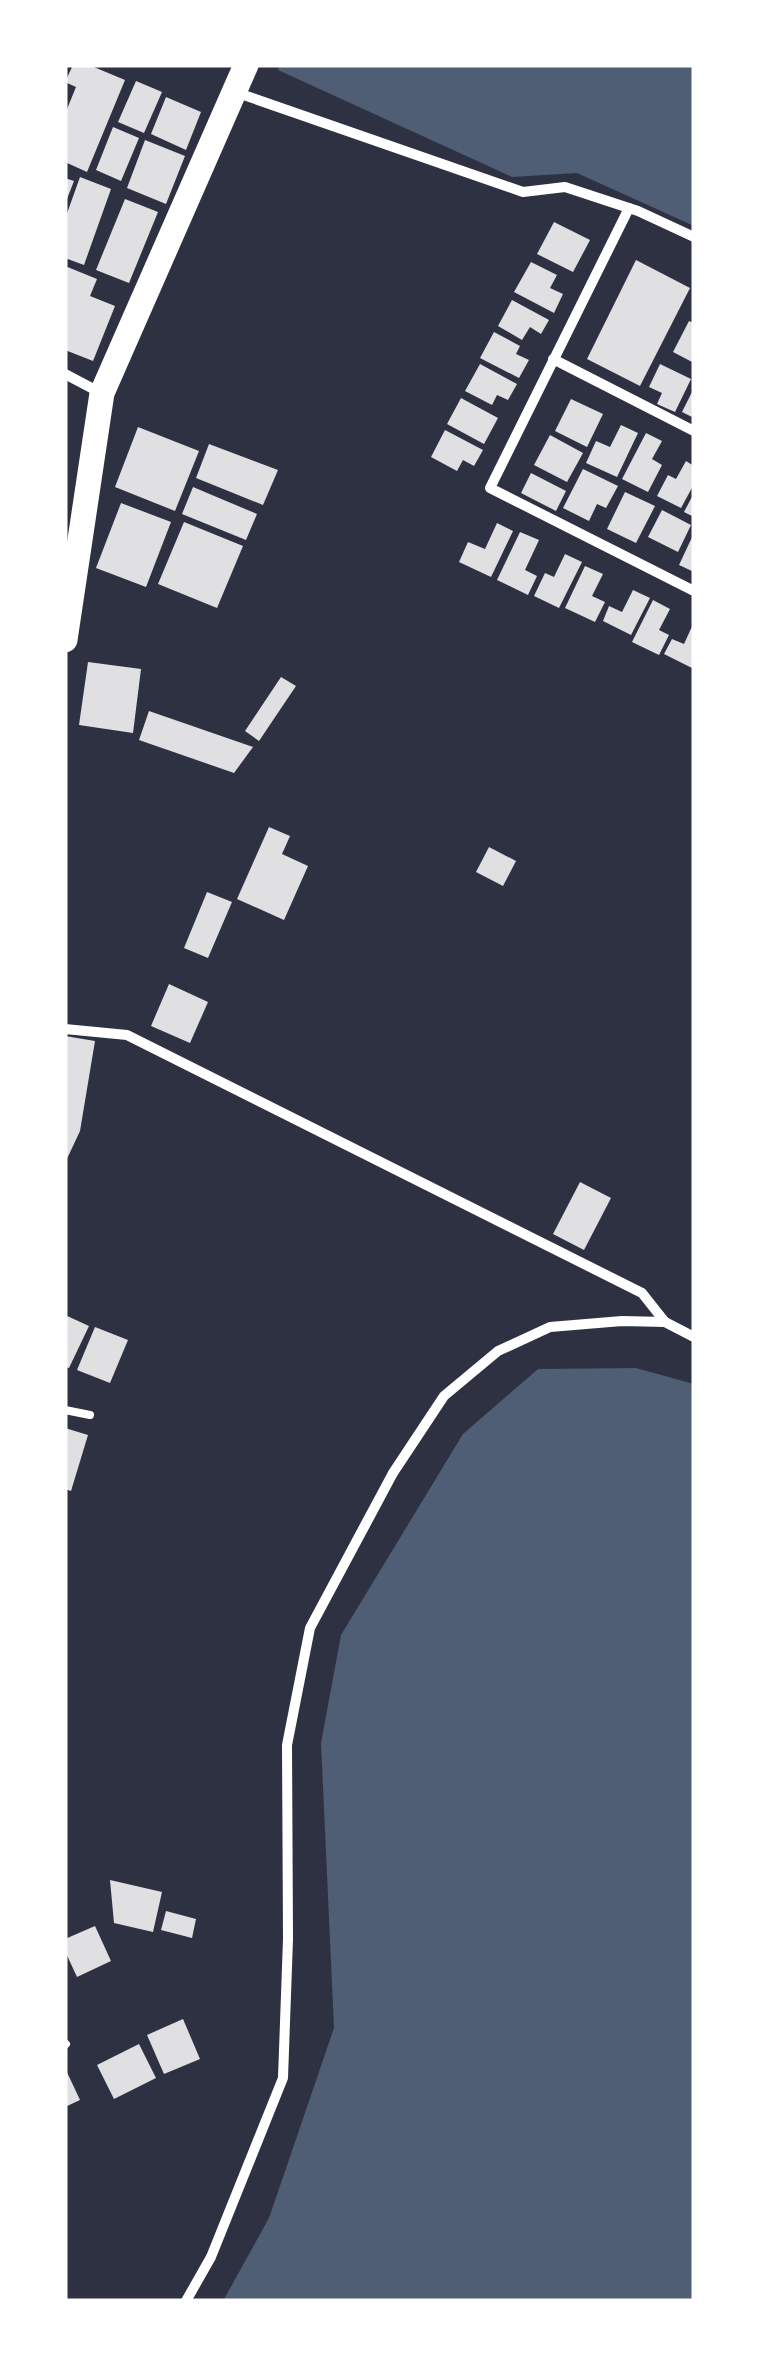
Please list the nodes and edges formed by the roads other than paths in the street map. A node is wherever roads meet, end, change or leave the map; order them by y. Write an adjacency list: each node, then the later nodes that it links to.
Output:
1 (246, 65): 2 (main road)
2 (234, 92): 3 (street); 7 (main road)
3 (629, 208): 4 (street); 5 (street)
4 (694, 238)
5 (553, 359): 8 (street); 9 (street)
6 (65, 374): 7 (street)
7 (102, 393): 10 (main road)
8 (694, 431)
9 (694, 592)
10 (65, 640)
11 (65, 1029): 12 (street)
12 (665, 1322): 13 (street); 16 (street)
13 (694, 1337)
14 (65, 1410): 15 (lane)
15 (90, 1415)
16 (186, 2301)

